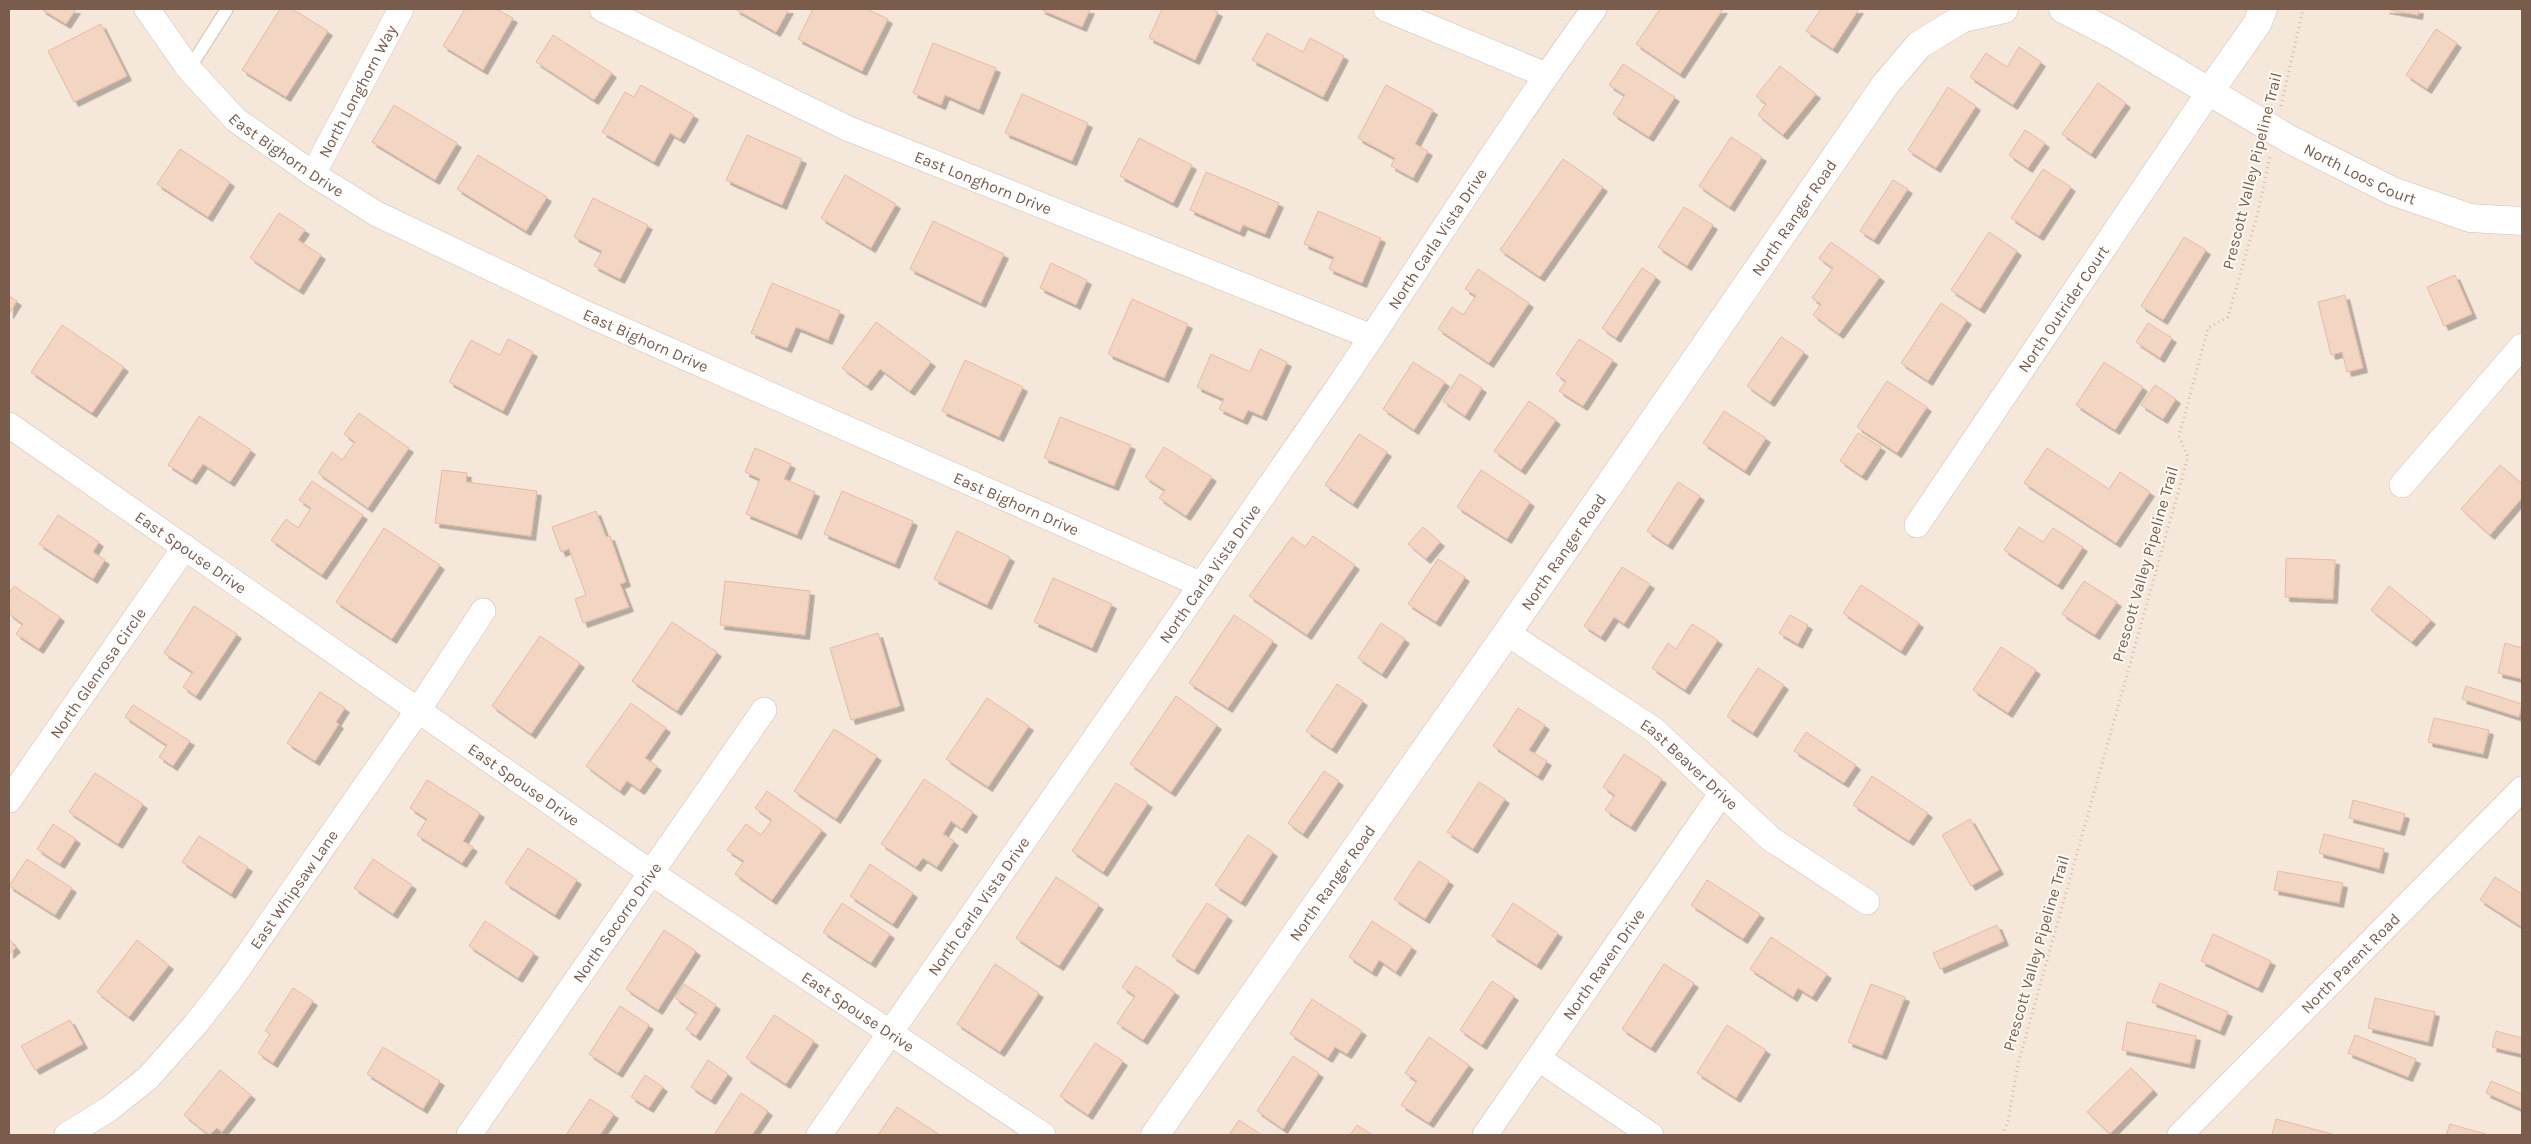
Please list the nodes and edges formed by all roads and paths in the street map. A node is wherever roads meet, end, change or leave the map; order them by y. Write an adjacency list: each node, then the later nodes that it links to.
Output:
1 (147, 9): 11 (street, East Bighorn Drive)
2 (227, 9): 11 (lane)
3 (401, 9): 15 (street, North Longhorn Way)
4 (602, 9): 17 (street, East Longhorn Drive)
5 (1386, 9): 12 (street)
6 (1594, 9): 12 (street, North Carla Vista Drive)
7 (2004, 9): 25 (street, North Ranger Road)
8 (2063, 9): 13 (street)
9 (2264, 9): 13 (street)
10 (2303, 9): 14 (path, Prescott Valley Pipeline Trail)
11 (189, 69): 15 (street, East Bighorn Drive)
12 (1546, 75): 17 (street, North Carla Vista Drive)
13 (2209, 92): 14 (street, North Loos Court); 21 (street, North Outrider Court)
14 (2276, 132): 16 (street, North Loos Court); 42 (path, Prescott Valley Pipeline Trail)
15 (313, 174): 23 (street, East Bighorn Drive)
16 (2522, 221)
17 (1372, 337): 23 (street, North Carla Vista Drive)
18 (2522, 346): 20 (street)
19 (9, 425): 22 (street, East Spouse Drive)
20 (2402, 486)
21 (1917, 525)
22 (185, 546): 27 (street, East Spouse Drive); 30 (street, North Glenrosa Circle)
23 (1202, 585): 33 (street, North Carla Vista Drive)
24 (483, 611): 27 (street, East Whipsaw Lane)
25 (1506, 633): 29 (street, East Beaver Drive); 39 (street, North Ranger Road)
26 (764, 710): 31 (street, North Socorro Drive)
27 (417, 712): 31 (street, East Spouse Drive); 35 (street, East Whipsaw Lane)
28 (2522, 789): 43 (street, North Parent Road)
29 (1721, 794): 32 (street, East Beaver Drive); 34 (street, North Raven Drive)
30 (9, 800)
31 (650, 872): 33 (street, East Spouse Drive); 36 (street, North Socorro Drive)
32 (1867, 902)
33 (889, 1034): 37 (street, North Carla Vista Drive); 38 (street, East Spouse Drive)
34 (1539, 1059): 40 (street, North Raven Drive); 41 (street)
35 (67, 1135)
36 (469, 1135)
37 (819, 1135)
38 (1043, 1135)
39 (1156, 1135)
40 (1485, 1135)
41 (1651, 1135)
42 (2002, 1135)
43 (2180, 1135)

